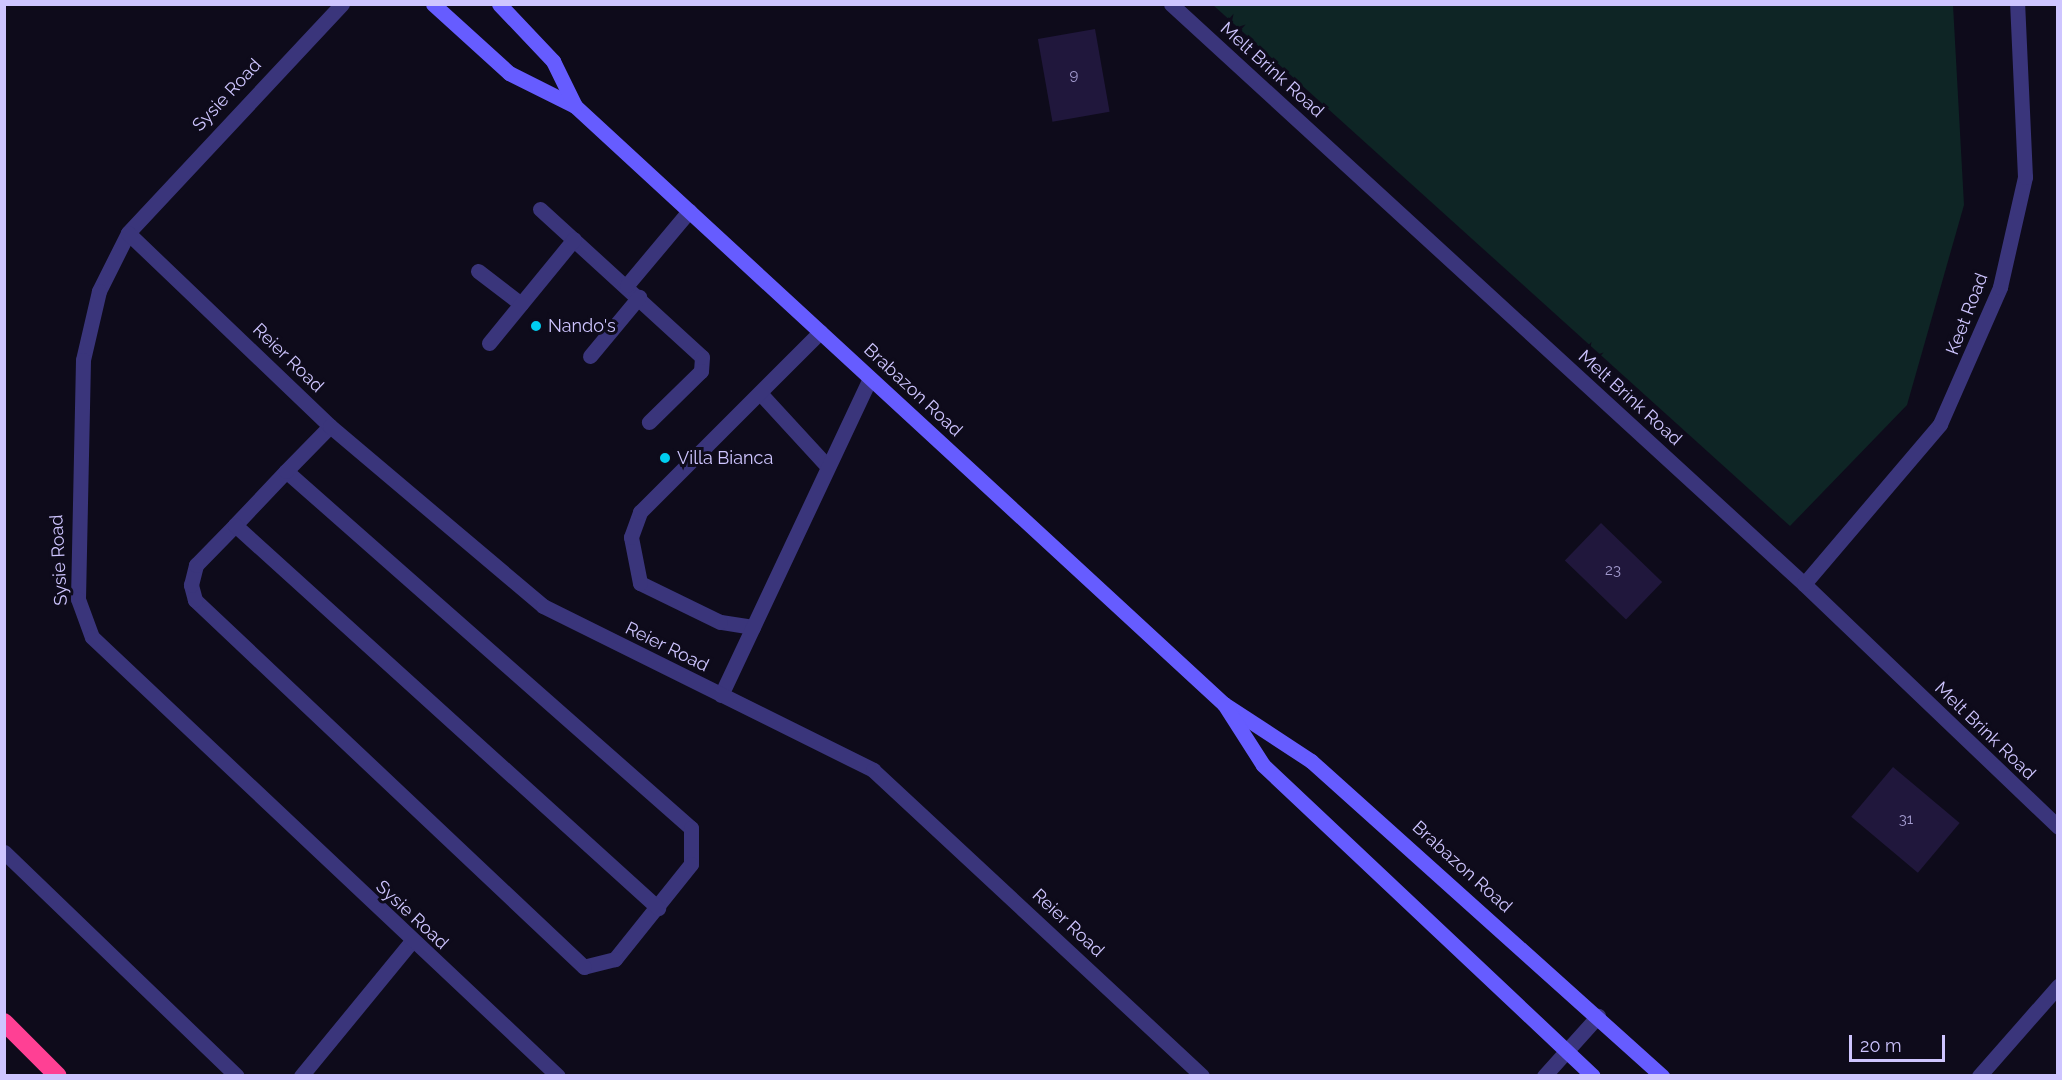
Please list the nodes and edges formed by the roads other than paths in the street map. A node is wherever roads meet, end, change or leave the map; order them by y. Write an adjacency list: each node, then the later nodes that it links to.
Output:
1 (342, 4): 9 (street, Sysie Road)
2 (433, 4): 6 (main road, Brabazon Road)
3 (499, 4): 6 (main road, Brabazon Road)
4 (1171, 4): 25 (street, Melt Brink Road)
5 (2017, 4): 25 (street, Keet Road)
6 (575, 106): 8 (main road, Brabazon Road)
7 (540, 209): 10 (street)
8 (689, 211): 12 (street); 15 (main road, Brabazon Road)
9 (128, 233): 21 (street, Reier Road); 32 (street, Sysie Road)
10 (574, 239): 12 (street); 14 (street)
11 (478, 271): 14 (street)
12 (627, 285): 13 (street)
13 (639, 297): 17 (street); 20 (street)
14 (521, 304): 16 (street)
15 (820, 332): 18 (main road, Brabazon Road); 19 (street)
16 (489, 343)
17 (590, 356)
18 (870, 378): 22 (street); 28 (main road, Brabazon Road)
19 (760, 393): 22 (street); 26 (street)
20 (649, 422)
21 (330, 426): 23 (street); 27 (street, Reier Road)
22 (828, 467): 26 (street)
23 (286, 471): 24 (street); 31 (street)
24 (234, 525): 31 (street); 31 (street)
25 (1804, 584): 29 (street, Melt Brink Road)
26 (753, 627): 27 (street)
27 (721, 695): 41 (street, Reier Road)
28 (1224, 704): 34 (main road, Brabazon Road); 36 (main road, Brabazon Road)
29 (2058, 827)
30 (4, 852): 38 (street)
31 (658, 908)
32 (411, 942): 39 (street); 40 (street, Sysie Road)
33 (2058, 987): 45 (street)
34 (1598, 1016): 36 (street); 44 (main road, Brabazon Road)
35 (4, 1022): 37 (highway)
36 (1566, 1050): 42 (street); 43 (main road, Brabazon Road)
37 (58, 1076)
38 (237, 1076)
39 (301, 1076)
40 (558, 1076)
41 (1202, 1076)
42 (1544, 1076)
43 (1593, 1076)
44 (1662, 1076)
45 (1979, 1076)

